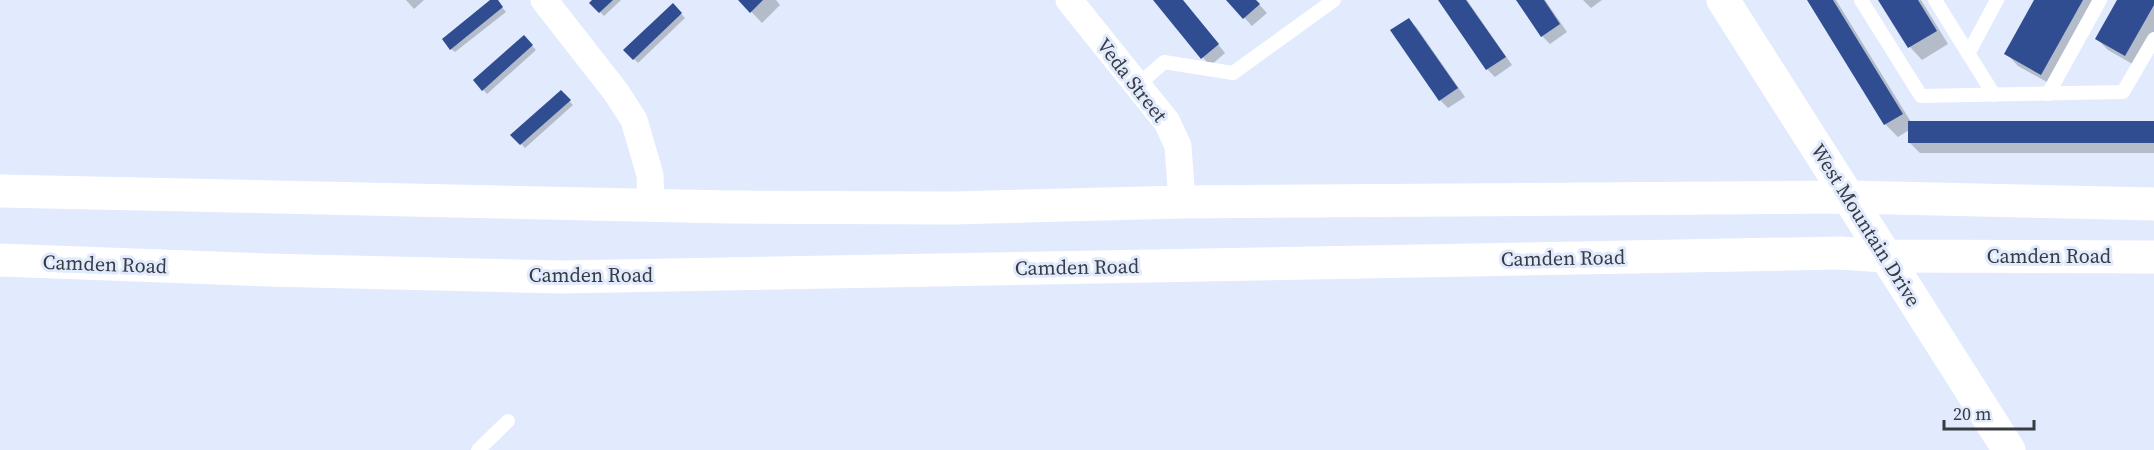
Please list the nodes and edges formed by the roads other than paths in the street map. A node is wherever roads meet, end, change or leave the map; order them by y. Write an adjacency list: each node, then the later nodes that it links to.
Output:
1 (544, 0): 18 (street)
2 (1070, 0): 11 (street, Veda Street)
3 (1335, 0): 11 (lane)
4 (1723, 0): 15 (street, West Mountain Drive)
5 (1861, 0): 13 (lane)
6 (1935, 0): 10 (lane)
7 (1998, 0): 10 (lane)
8 (2100, 0): 12 (lane)
9 (2154, 39): 12 (lane)
10 (1968, 54): 13 (lane)
11 (1138, 85): 16 (street, Veda Street)
12 (2048, 94): 13 (lane)
13 (1994, 95)
14 (0, 191): 18 (street)
15 (1848, 197): 16 (street); 17 (street); 19 (street, West Mountain Drive)
16 (1182, 202): 18 (street)
17 (2154, 204)
18 (651, 206)
19 (1885, 256): 20 (street, Camden Road); 21 (street, Camden Road); 24 (street, West Mountain Drive)
20 (2154, 256)
21 (0, 260)
22 (508, 420): 23 (lane)
23 (477, 450)
24 (2009, 450)

